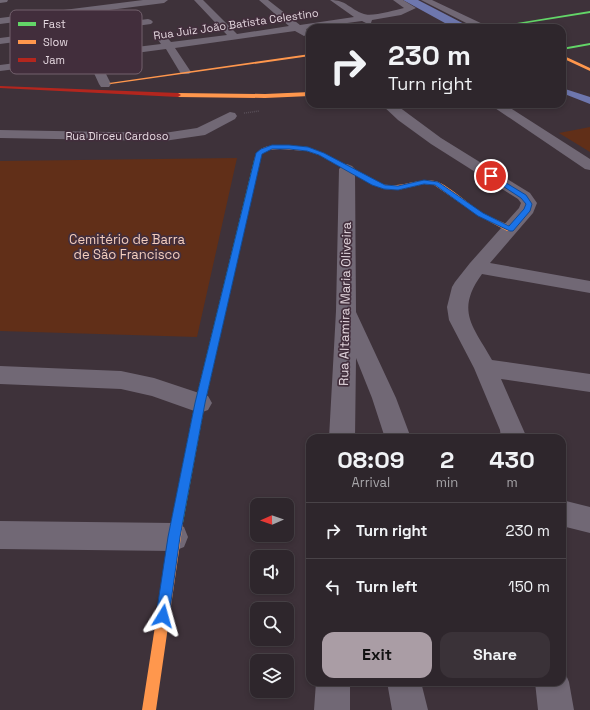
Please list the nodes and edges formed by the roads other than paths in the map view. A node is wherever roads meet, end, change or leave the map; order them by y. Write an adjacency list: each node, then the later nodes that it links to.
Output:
1 (4, 0): 9 (street)
2 (70, 0): 11 (street)
3 (164, 0): 10 (street)
4 (198, 0): 25 (street)
5 (263, 0): 23 (street)
6 (334, 0): 15 (street)
7 (397, 0): 15 (street, Rua Juiz João Batista Celestino)
8 (425, 0): 20 (street)
9 (0, 1): 26 (street)
10 (136, 3): 12 (street)
11 (73, 10)
12 (88, 10)
13 (142, 12): 16 (street)
14 (590, 12): 21 (street)
15 (364, 18): 18 (street, Rua Juiz João Batista Celestino); 19 (street)
16 (148, 22): 17 (street); 28 (street)
17 (142, 23)
18 (324, 24)
19 (374, 24)
20 (476, 24)
21 (514, 24)
22 (306, 27): 23 (street, Rua Juiz João Batista Celestino)
23 (298, 28): 24 (street); 25 (street, Rua Juiz João Batista Celestino)
24 (306, 34)
25 (235, 37): 28 (street, Rua Juiz João Batista Celestino)
26 (2, 43)
27 (590, 44): 30 (street)
28 (169, 46): 29 (street, Rua Juiz João Batista Celestino); 36 (street)
29 (142, 49)
30 (566, 49)
31 (590, 49): 32 (street)
32 (566, 54)
33 (306, 56): 36 (street)
34 (566, 57): 35 (street)
35 (590, 70)
36 (185, 72): 38 (street)
37 (100, 74): 38 (street)
38 (105, 84): 41 (street)
39 (0, 87): 41 (street)
40 (306, 90): 43 (street)
41 (57, 91): 43 (street)
42 (306, 94): 43 (street)
43 (240, 96)
44 (392, 108): 50 (street)
45 (501, 108): 48 (street)
46 (230, 116): 47 (street, Rua Dirceu Cardoso)
47 (0, 134)
48 (590, 166)
49 (347, 169): 50 (street); 53 (street, Rua Altamira Maria Oliveira); 57 (street)
50 (510, 229): 51 (street)
51 (477, 267): 52 (street); 54 (street)
52 (590, 287)
53 (346, 311): 58 (street, Rua Altamira Maria Oliveira); 59 (street)
54 (485, 368): 56 (street); 60 (street)
55 (0, 375): 57 (street)
56 (590, 383)
57 (200, 403): 64 (street)
58 (342, 434)
59 (397, 434)
60 (513, 434)
61 (566, 514): 62 (street)
62 (590, 520)
63 (0, 534): 64 (street)
64 (174, 537): 68 (street)
65 (333, 686): 69 (street)
66 (405, 686): 70 (street)
67 (553, 686): 71 (street)
68 (149, 710)
69 (332, 710)
70 (410, 710)
71 (556, 710)

